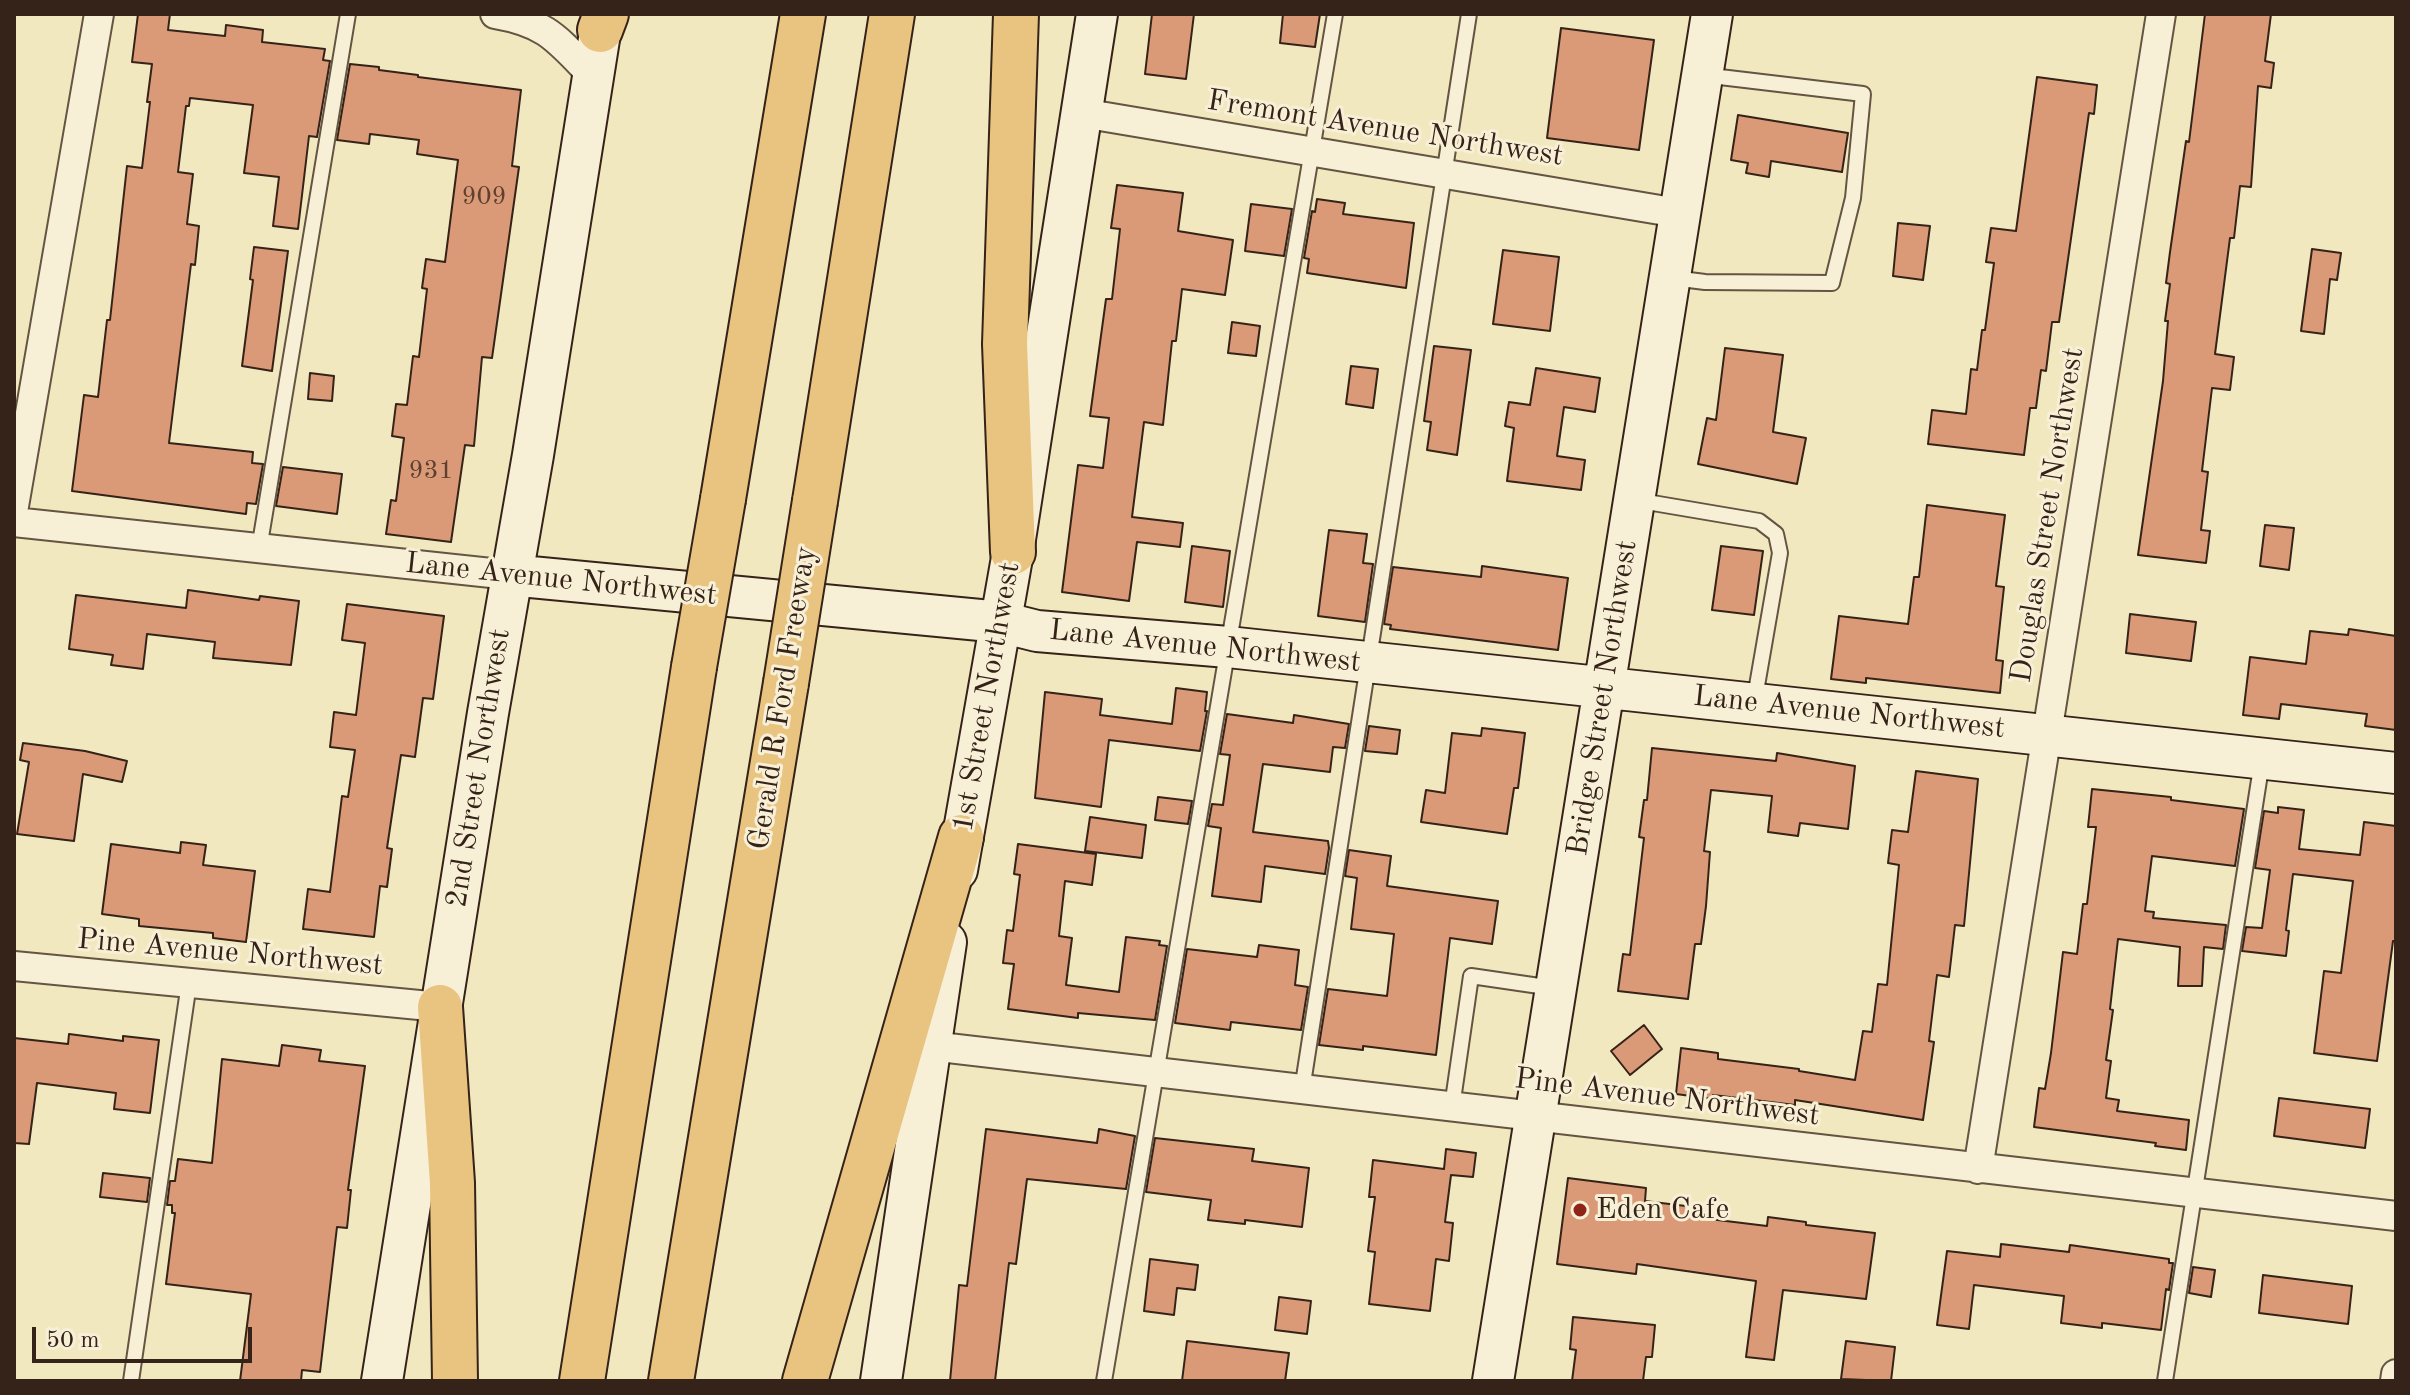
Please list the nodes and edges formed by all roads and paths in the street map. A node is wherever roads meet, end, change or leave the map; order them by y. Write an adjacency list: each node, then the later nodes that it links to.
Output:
1 (99, 14): 21 (street)
2 (348, 14): 23 (lane)
3 (495, 14): 13 (street)
4 (803, 14): 51 (highway, bridge)
5 (892, 14): 52 (highway, Gerald R Ford Freeway, bridge)
6 (1016, 14): 24 (highway)
7 (1097, 14): 15 (street, 1st Street Northwest)
8 (1335, 14): 16 (lane)
9 (1469, 14): 17 (lane)
10 (1712, 14): 14 (street, Bridge Street Northwest)
11 (2161, 14): 31 (street, Douglas Street Northwest)
12 (603, 19): 13 (street, 2nd Street Northwest)
13 (592, 75): 25 (street, 2nd Street Northwest)
14 (1702, 75): 18 (street, Bridge Street Northwest); 19 (lane)
15 (1082, 113): 16 (street, Fremont Avenue Northwest); 24 (street, 1st Street Northwest)
16 (1313, 151): 17 (street, Fremont Avenue Northwest); 27 (lane)
17 (1444, 173): 18 (street, Fremont Avenue Northwest); 28 (lane)
18 (1678, 213): 19 (street, Bridge Street Northwest)
19 (1668, 278): 20 (street, Bridge Street Northwest)
20 (1634, 500): 29 (street, Bridge Street Northwest); 30 (lane)
21 (14, 506)
22 (14, 522): 23 (street, Lane Avenue Northwest)
23 (259, 549): 25 (street, Lane Avenue Northwest)
24 (1013, 552): 26 (street, 1st Street Northwest)
25 (510, 575): 26 (street, Lane Avenue Northwest); 38 (street, 2nd Street Northwest)
26 (1001, 622): 27 (street, Lane Avenue Northwest); 34 (street, 1st Street Northwest)
27 (1228, 647): 28 (street, Lane Avenue Northwest); 40 (lane)
28 (1368, 662): 29 (street, Lane Avenue Northwest); 41 (lane)
29 (1605, 688): 30 (street, Lane Avenue Northwest); 37 (street, Bridge Street Northwest)
30 (1754, 704): 31 (street, Lane Avenue Northwest)
31 (2048, 733): 32 (street, Lane Avenue Northwest); 44 (street, Douglas Street Northwest)
32 (2263, 758): 33 (street, Lane Avenue Northwest); 45 (lane)
33 (2396, 773)
34 (961, 837): 39 (street, 1st Street Northwest); 53 (highway)
35 (14, 966): 36 (street, Pine Avenue Northwest)
36 (189, 983): 38 (street, Pine Avenue Northwest); 48 (lane)
37 (1558, 989): 42 (lane); 43 (street, Bridge Street Northwest)
38 (440, 1007): 49 (street, 2nd Street Northwest); 50 (highway)
39 (931, 1046): 40 (street, Pine Avenue Northwest); 54 (street, 1st Street Northwest)
40 (1156, 1072): 41 (street, Pine Avenue Northwest); 55 (lane)
41 (1302, 1090): 42 (street, Pine Avenue Northwest)
42 (1452, 1107): 43 (street, Pine Avenue Northwest)
43 (1537, 1117): 44 (street, Pine Avenue Northwest); 56 (street, Bridge Street Northwest)
44 (1978, 1169): 45 (street, Pine Avenue Northwest)
45 (2195, 1194): 46 (street, Pine Avenue Northwest); 57 (lane)
46 (2396, 1216)
47 (2396, 1374): 58 (street)
48 (131, 1381)
49 (382, 1381)
50 (455, 1381)
51 (582, 1381)
52 (671, 1381)
53 (805, 1381)
54 (881, 1381)
55 (1104, 1381)
56 (1493, 1381)
57 (2165, 1381)
58 (2395, 1381)

